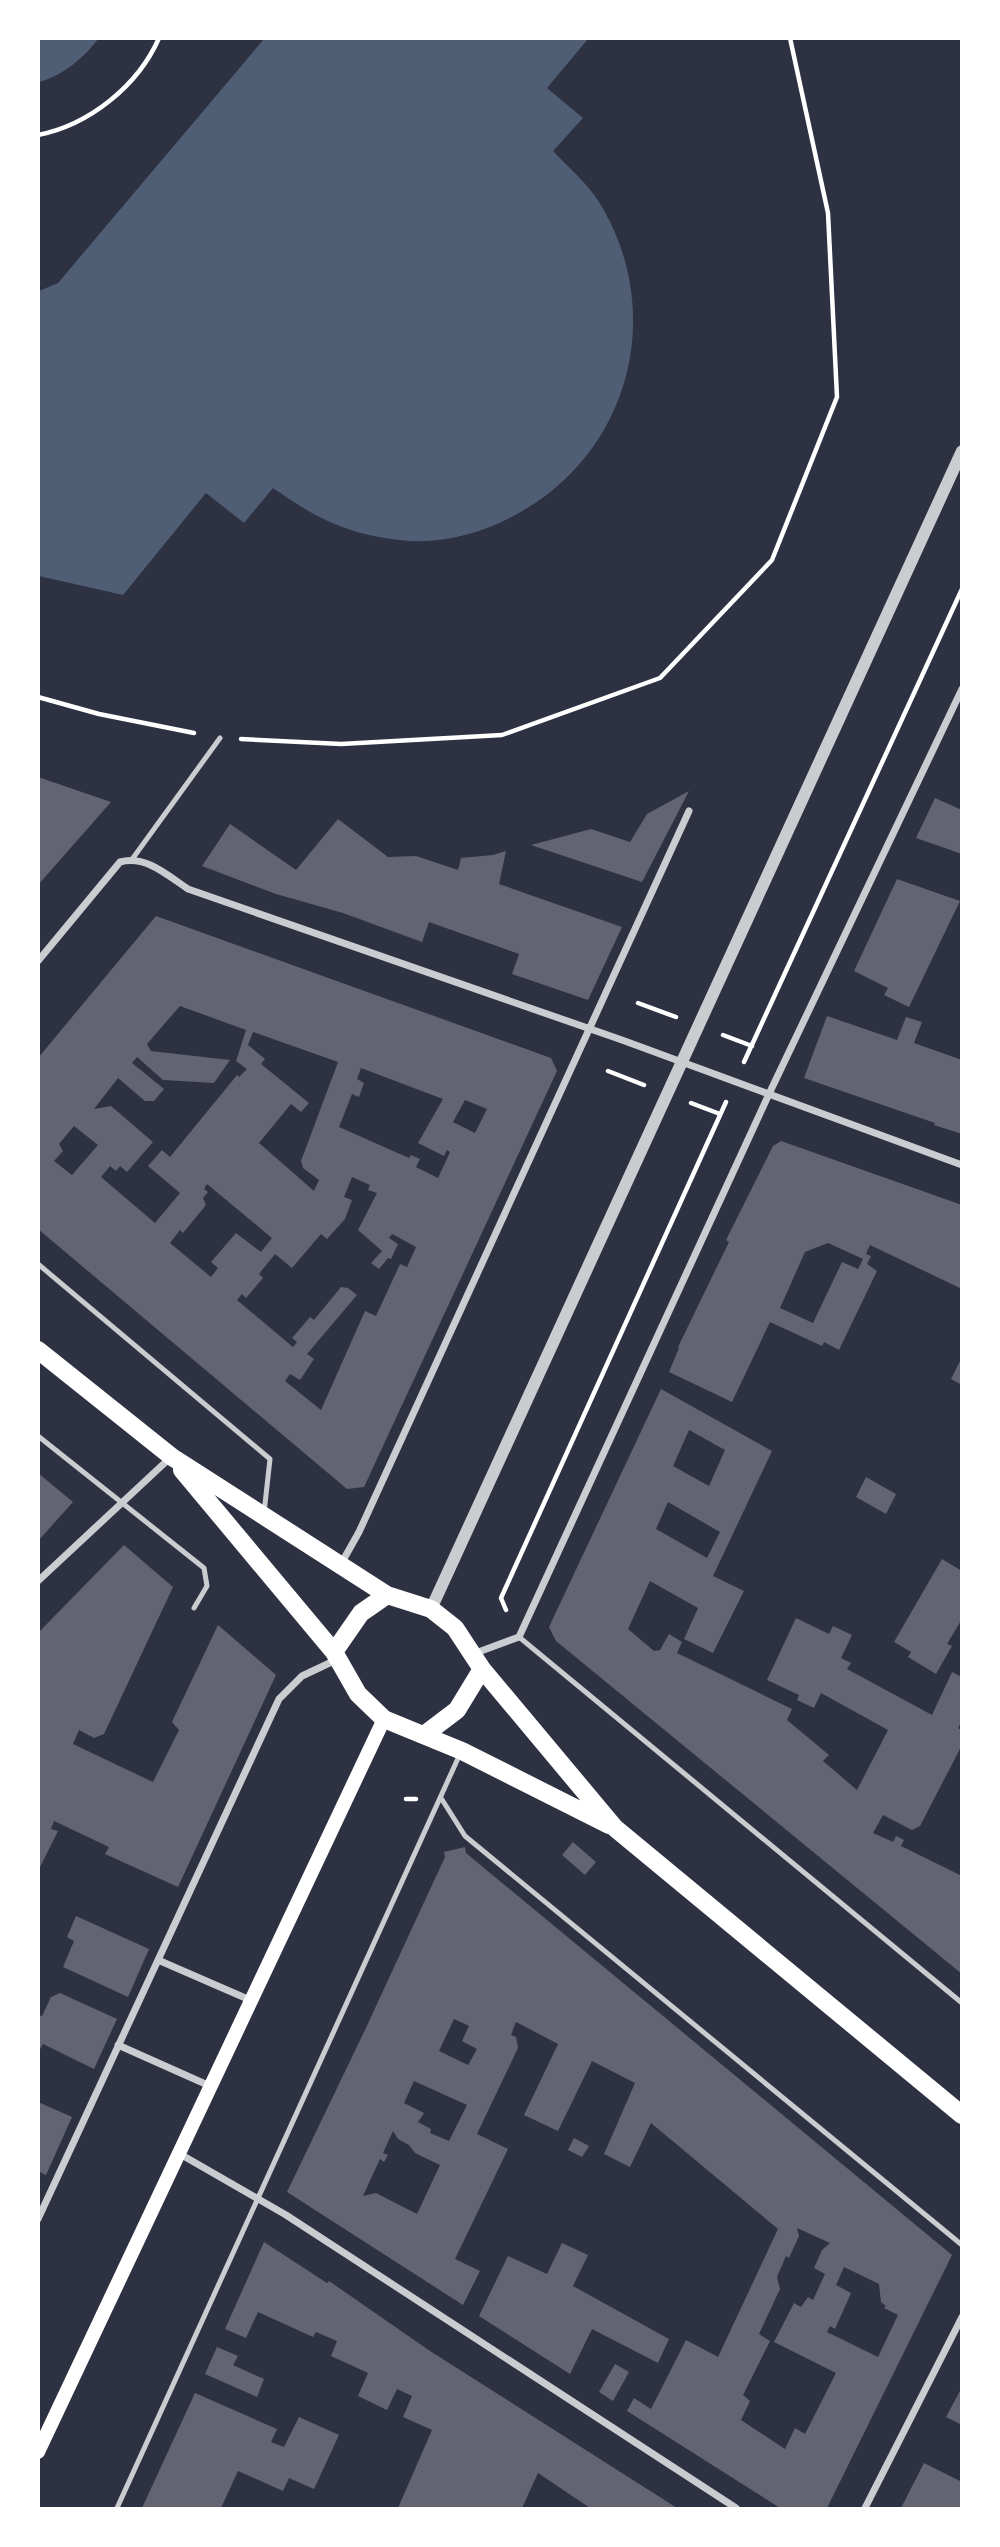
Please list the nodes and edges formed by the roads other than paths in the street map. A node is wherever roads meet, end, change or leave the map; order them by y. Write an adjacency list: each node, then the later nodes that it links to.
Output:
1 (961, 451): 8 (street)
2 (961, 690): 9 (street)
3 (220, 738): 5 (lane)
4 (689, 811): 7 (street)
5 (133, 858): 6 (street); 7 (street)
6 (38, 961)
7 (588, 1029): 8 (street); 17 (street)
8 (680, 1061): 9 (street); 21 (street)
9 (769, 1094): 10 (street); 22 (street)
10 (961, 1165)
11 (38, 1264): 16 (lane)
12 (38, 1350): 14 (main road)
13 (38, 1436): 15 (lane)
14 (172, 1457): 15 (street); 16 (main road); 23 (main road)
15 (122, 1503): 18 (street); 20 (lane)
16 (263, 1515): 17 (main road)
17 (341, 1565): 19 (main road)
18 (38, 1581)
19 (387, 1595): 21 (main road); 23 (main road)
20 (194, 1608)
21 (431, 1609): 24 (main road)
22 (519, 1637): 24 (street); 32 (lane)
23 (336, 1656): 25 (main road); 30 (street)
24 (478, 1661): 26 (main road); 29 (main road)
25 (384, 1719): 26 (main road); 31 (main road)
26 (424, 1735): 27 (main road)
27 (462, 1751): 28 (lane); 29 (main road)
28 (440, 1798): 37 (lane); 39 (lane)
29 (615, 1828): 35 (main road)
30 (158, 1960): 31 (street); 33 (street)
31 (250, 2000): 34 (main road)
32 (961, 2003)
33 (118, 2045): 34 (street); 38 (street)
34 (210, 2085): 36 (main road)
35 (961, 2115)
36 (179, 2153): 37 (street); 41 (main road)
37 (257, 2198): 42 (lane); 43 (street)
38 (38, 2219)
39 (961, 2245)
40 (961, 2317): 44 (street)
41 (38, 2452)
42 (117, 2508)
43 (736, 2508)
44 (865, 2508)

